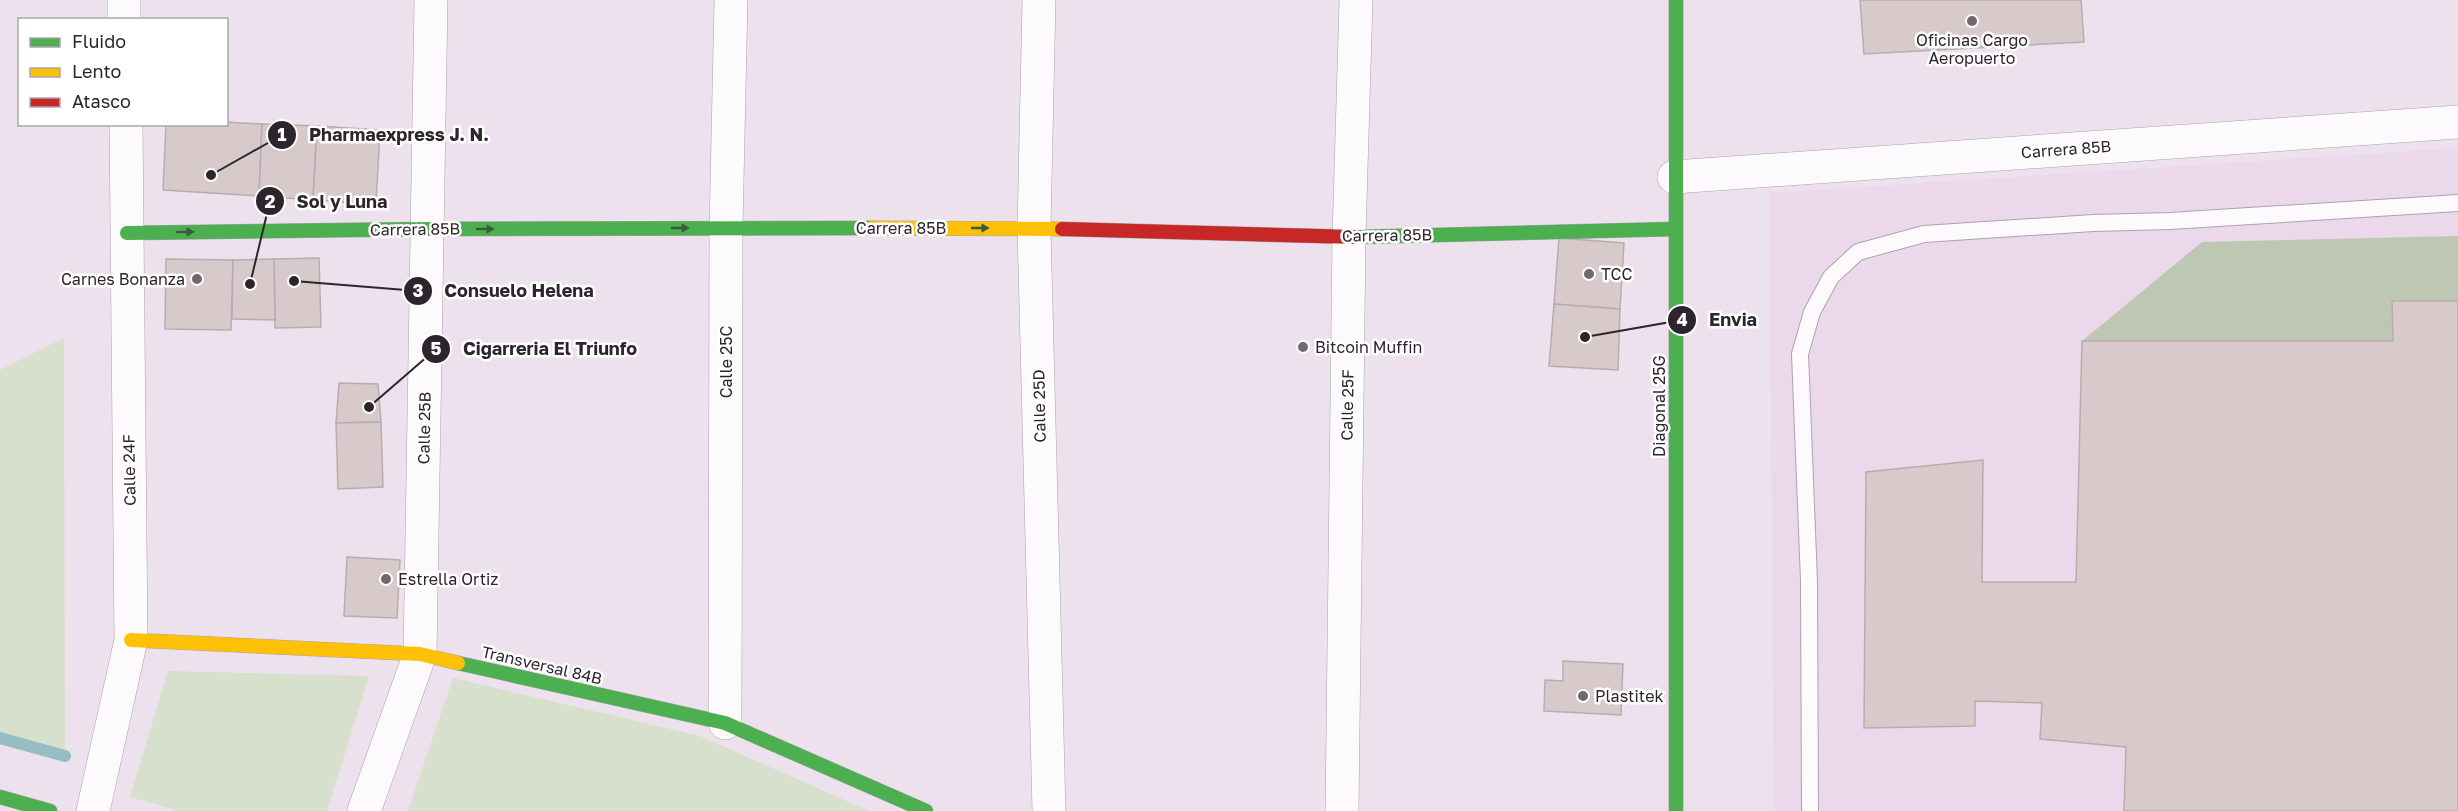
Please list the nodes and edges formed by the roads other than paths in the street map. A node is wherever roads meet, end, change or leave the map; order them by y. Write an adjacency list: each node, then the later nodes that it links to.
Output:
1 (124, 0): 7 (street)
2 (431, 0): 14 (street, Calle 25B)
3 (731, 0): 12 (street, Calle 25C)
4 (1039, 0): 13 (street, Calle 25D)
5 (1356, 0): 17 (street, Calle 25F)
6 (1676, 0): 10 (street, Diagonal 25G)
7 (124, 18)
8 (2458, 122): 10 (street, Carrera 85B)
9 (126, 126): 16 (street, Calle 24F)
10 (1674, 177): 15 (street, Diagonal 25G)
11 (2458, 203): 29 (lane)
12 (726, 228): 13 (street, Carrera 85B, one-way to 13); 14 (street, Carrera 85B, one-way to 12); 20 (street, Calle 25C)
13 (1034, 228): 17 (street, Carrera 85B); 26 (street, Calle 25D)
14 (429, 229): 16 (street, Carrera 85B, one-way to 14); 19 (street, Calle 25B)
15 (1675, 229): 17 (street, Carrera 85B); 28 (street, Diagonal 25G)
16 (127, 233): 18 (street, Calle 24F)
17 (1349, 237): 27 (street, Calle 25F)
18 (131, 640): 19 (street, Transversal 84B); 23 (street, Calle 24F)
19 (420, 654): 20 (street, Transversal 84B); 24 (street, Calle 25B)
20 (725, 723): 25 (street, Transversal 84B)
21 (0, 797): 22 (street)
22 (50, 811)
23 (93, 811)
24 (364, 811)
25 (926, 811)
26 (1049, 811)
27 (1342, 811)
28 (1676, 811)
29 (1810, 811)

